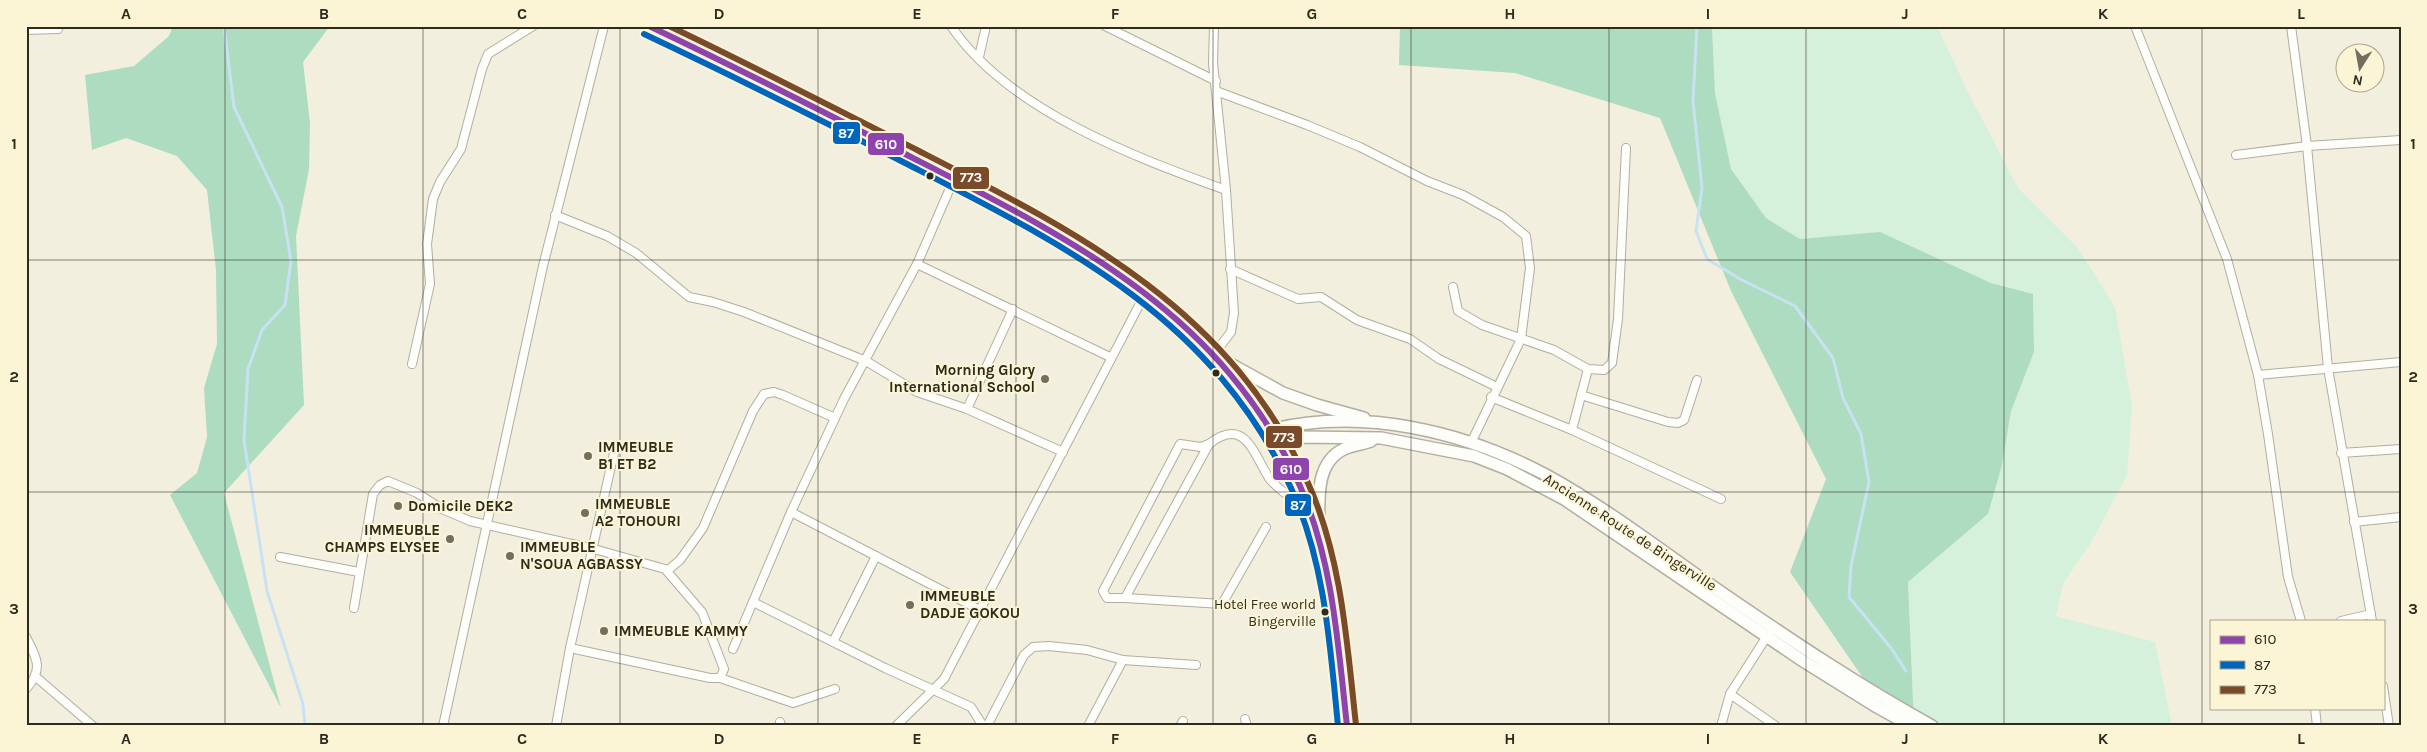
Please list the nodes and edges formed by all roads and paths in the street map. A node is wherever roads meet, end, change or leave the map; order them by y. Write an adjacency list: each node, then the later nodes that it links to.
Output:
1 (533, 26): 34 (street)
2 (604, 26): 23 (street)
3 (648, 26): 21 (street)
4 (951, 26): 14 (street)
5 (986, 26): 14 (street)
6 (1105, 26): 13 (street)
7 (1124, 26): 13 (street)
8 (1214, 26): 15 (street)
9 (2134, 26): 37 (street)
10 (2291, 26): 18 (street)
11 (58, 29): 12 (street)
12 (26, 30)
13 (1124, 36): 15 (street)
14 (979, 57): 22 (street)
15 (1216, 81): 16 (street)
16 (1216, 91): 22 (street); 29 (street)
17 (2401, 140): 18 (street)
18 (2307, 146): 20 (street); 35 (street)
19 (1626, 148): 36 (street)
20 (2236, 155)
21 (954, 179): 24 (street); 27 (street)
22 (1226, 190): 25 (street)
23 (555, 215): 32 (street); 60 (street)
24 (917, 264): 28 (street); 32 (street)
25 (1230, 269): 30 (street); 39 (street)
26 (1453, 287): 29 (street)
27 (1146, 292): 30 (street); 31 (street)
28 (1013, 309): 31 (street); 42 (street)
29 (1520, 339): 36 (street); 39 (street)
30 (1214, 354): 44 (street); 45 (street)
31 (1110, 357): 52 (street)
32 (866, 361): 42 (street); 43 (street)
33 (2401, 362): 35 (street)
34 (412, 364)
35 (2328, 368): 37 (street); 53 (street)
36 (1588, 369): 40 (street)
37 (2258, 375): 73 (street)
38 (1697, 380): 40 (street)
39 (1497, 387): 41 (street)
40 (1581, 395): 46 (street)
41 (1491, 397): 46 (street); 48 (street)
42 (967, 409): 52 (street)
43 (835, 418): 57 (street); 66 (street)
44 (1383, 422): 45 (street, Ancienne Route de Bingerville); 48 (street, Ancienne Route de Bingerville)
45 (1270, 430): 50 (street)
46 (1572, 430): 56 (street)
47 (1381, 438): 50 (street, Ancienne Route de Bingerville); 62 (street); 75 (street, Ancienne Route de Bingerville)
48 (1470, 443): 75 (street, Ancienne Route de Bingerville)
49 (1209, 444): 55 (street); 68 (street); 68 (street)
50 (1278, 444): 55 (street)
51 (2401, 449): 53 (street)
52 (1063, 452): 71 (street)
53 (2341, 453): 59 (street)
54 (614, 454): 63 (street)
55 (1300, 487): 62 (street)
56 (1721, 499)
57 (791, 512): 64 (street); 69 (street)
58 (2401, 517): 59 (street)
59 (2354, 522): 72 (street)
60 (487, 526): 63 (street); 67 (street); 91 (street)
61 (1266, 527): 68 (street)
62 (1320, 542): 97 (street)
63 (594, 549): 66 (street); 78 (street)
64 (876, 556): 71 (street); 77 (street)
65 (280, 557): 67 (street)
66 (668, 571): 83 (street)
67 (359, 572): 70 (street)
68 (1126, 598)
69 (753, 602): 77 (street); 79 (street)
70 (354, 608)
71 (982, 611): 86 (street)
72 (2372, 617): 74 (street)
73 (2301, 620)
74 (2349, 620)
75 (1770, 632): 88 (street); 100 (street, Ancienne Route de Bingerville); 101 (street, Ancienne Route de Bingerville)
76 (26, 637): 82 (street)
77 (833, 642): 86 (street)
78 (570, 648): 83 (street); 92 (street)
79 (733, 649)
80 (1123, 660): 81 (street); 95 (street); 96 (street)
81 (1196, 665)
82 (36, 677): 84 (street); 90 (street)
83 (720, 678): 85 (street)
84 (26, 689)
85 (835, 689)
86 (933, 691): 93 (street); 94 (street)
87 (2384, 693): 103 (street)
88 (1730, 694): 98 (street); 99 (street)
89 (2314, 710): 102 (street)
90 (93, 726)
91 (443, 726)
92 (556, 726)
93 (896, 726)
94 (983, 726)
95 (987, 726)
96 (1088, 726)
97 (1347, 726)
98 (1721, 726)
99 (1776, 726)
100 (1911, 726)
101 (1932, 726)
102 (2317, 726)
103 (2389, 726)

